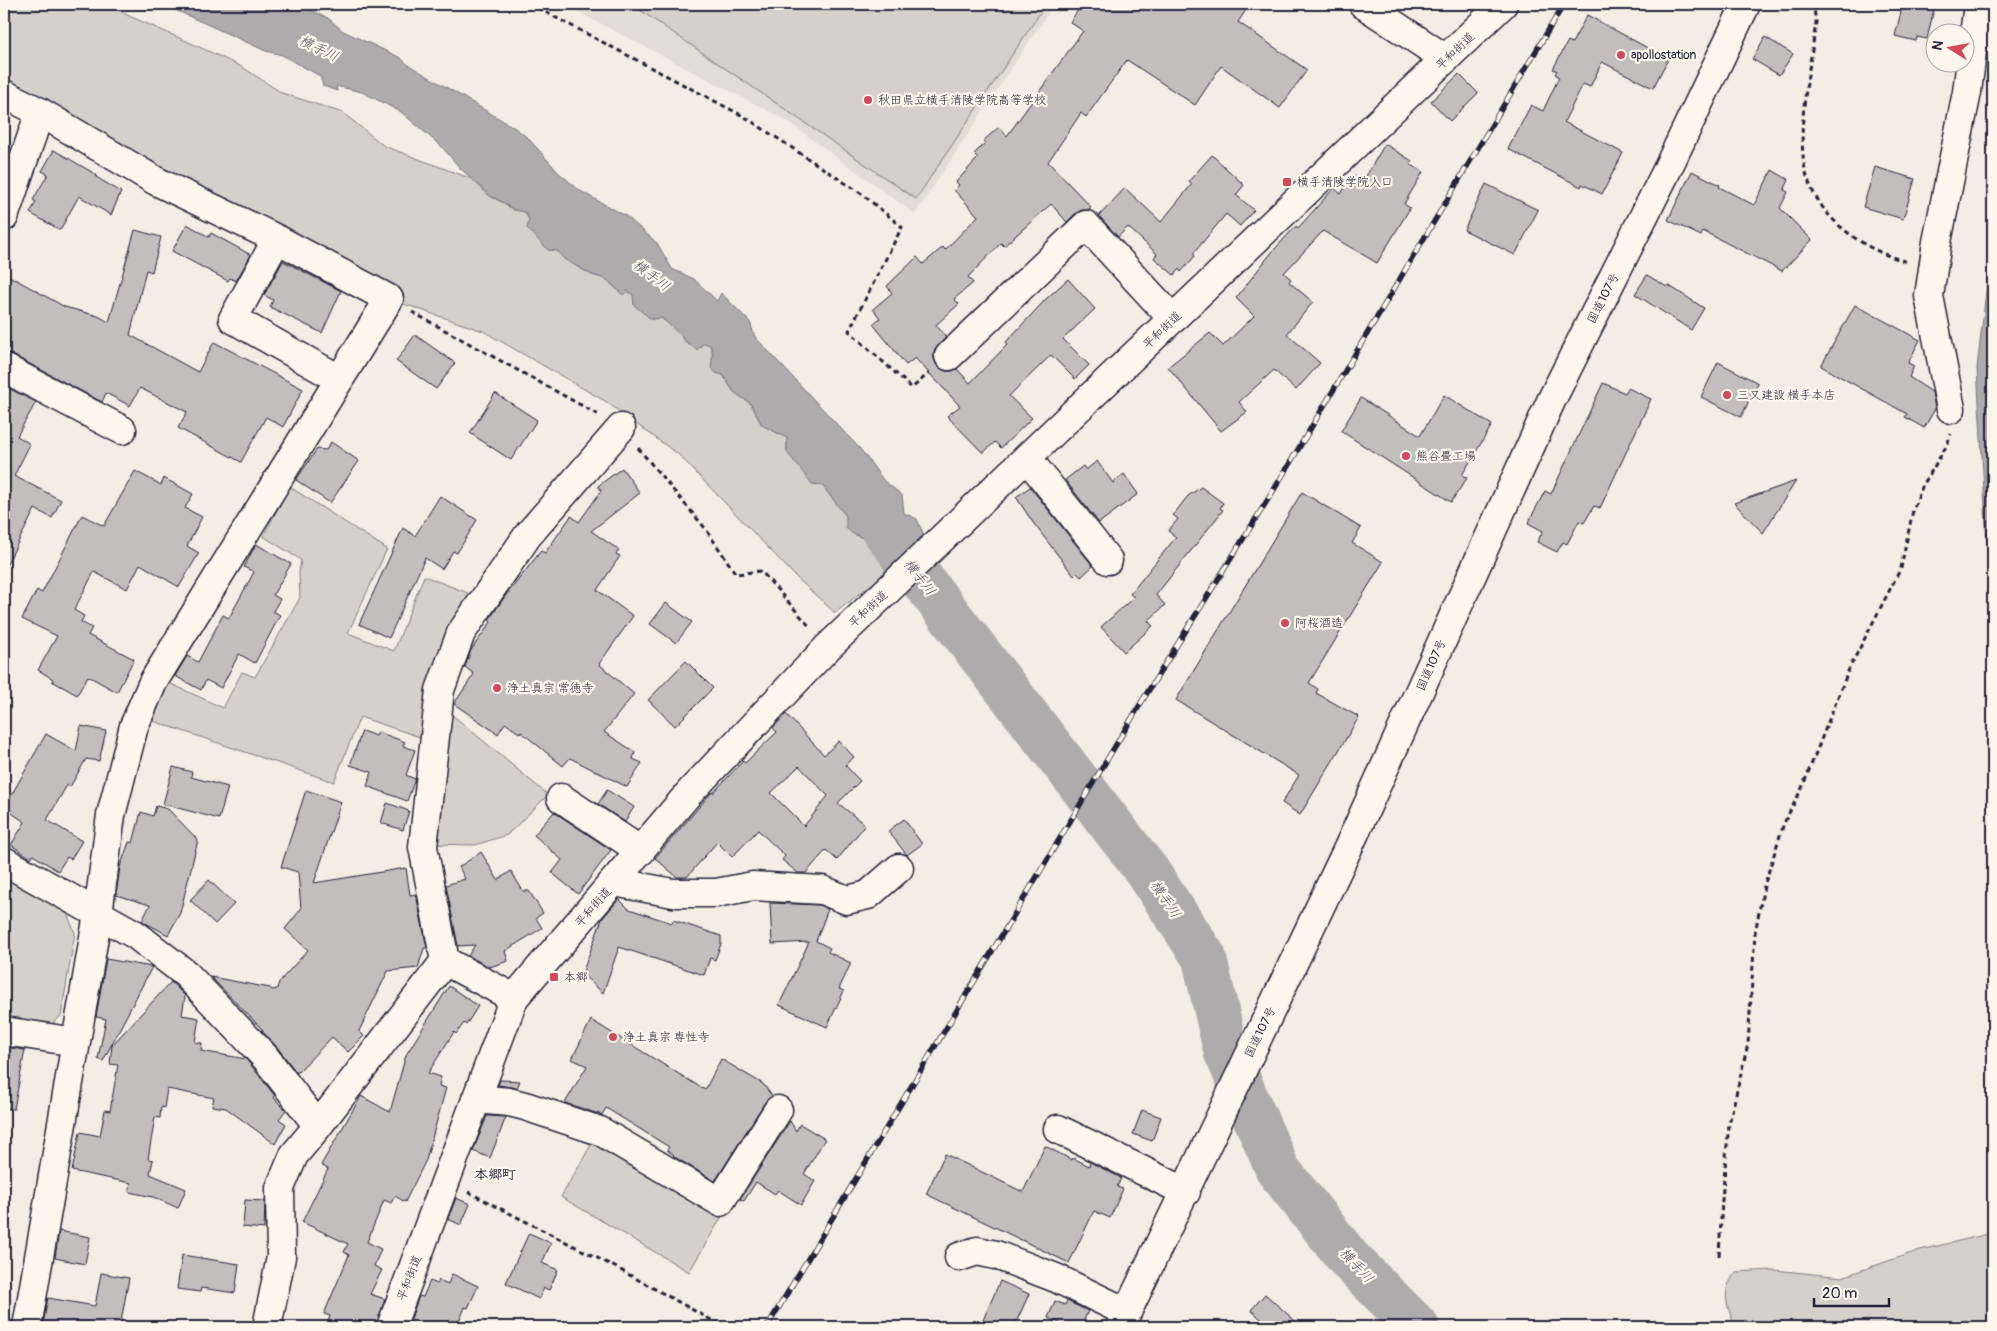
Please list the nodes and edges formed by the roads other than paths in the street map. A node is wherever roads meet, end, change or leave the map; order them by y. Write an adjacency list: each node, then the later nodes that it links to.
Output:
1 (1363, 4): 5 (main road)
2 (1503, 4): 5 (main road, 平和街道)
3 (1746, 4): 33 (main road, 国道107号)
4 (1978, 4): 14 (main road)
5 (1446, 60): 10 (main road, 平和街道)
6 (4, 94): 7 (main road)
7 (40, 112): 8 (main road); 9 (main road)
8 (4, 217)
9 (276, 239): 13 (main road); 13 (main road)
10 (1174, 319): 11 (main road); 17 (main road, 平和街道)
11 (949, 356)
12 (4, 368): 16 (main road)
13 (339, 379): 24 (main road)
14 (1951, 409)
15 (620, 428): 25 (main road)
16 (122, 430)
17 (1028, 459): 18 (main road); 20 (main road, 平和街道)
18 (1108, 560)
19 (561, 798): 20 (main road)
20 (641, 851): 23 (main road, 平和街道)
21 (4, 861): 24 (main road)
22 (899, 868): 23 (main road)
23 (614, 882): 26 (main road, 平和街道)
24 (98, 914): 28 (main road); 31 (main road)
25 (445, 961): 26 (main road); 31 (main road)
26 (514, 998): 29 (main road, 平和街道)
27 (4, 1031): 28 (main road)
28 (76, 1042): 36 (main road)
29 (476, 1099): 30 (main road); 38 (main road, 平和街道)
30 (778, 1110)
31 (318, 1126): 37 (main road)
32 (1058, 1129): 33 (main road)
33 (1186, 1192): 35 (main road, 国道107号)
34 (959, 1256): 35 (main road)
35 (1123, 1320)
36 (27, 1327)
37 (267, 1327)
38 (390, 1327)

